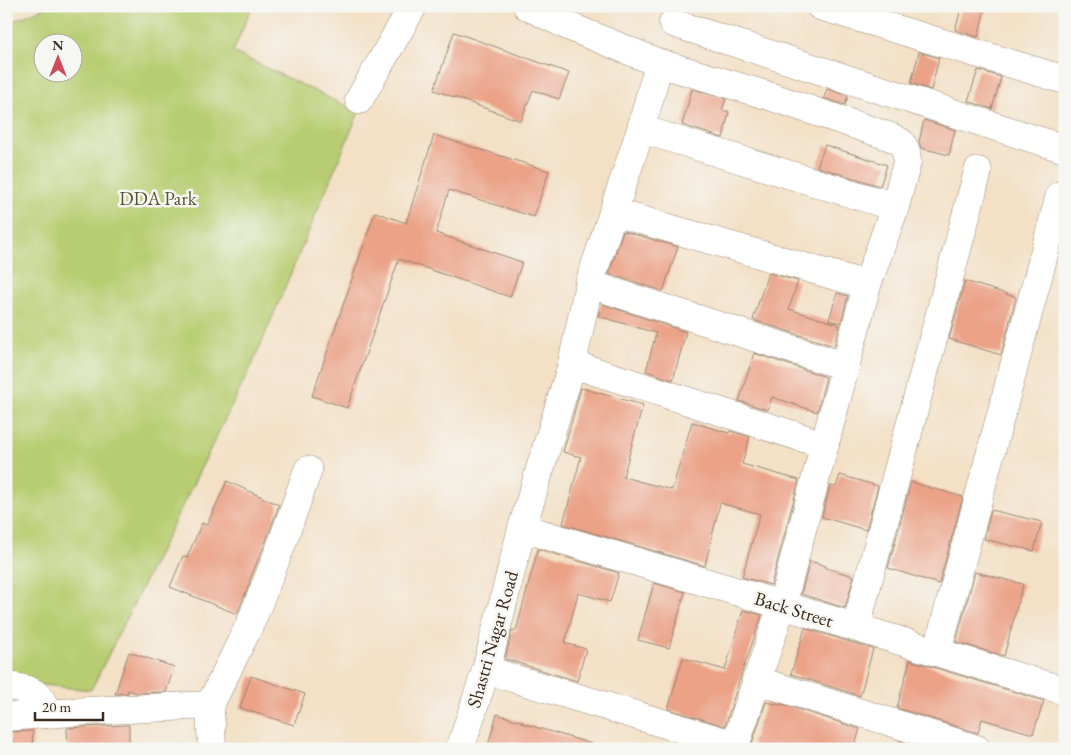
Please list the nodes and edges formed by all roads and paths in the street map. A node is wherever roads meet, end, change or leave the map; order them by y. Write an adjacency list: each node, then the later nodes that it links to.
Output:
1 (413, 6): 7 (street)
2 (527, 6): 5 (street)
3 (820, 6): 6 (street)
4 (673, 23): 9 (street)
5 (659, 63): 8 (street, Shastri Nagar Road); 12 (street)
6 (1065, 80)
7 (359, 100)
8 (641, 129): 12 (street); 13 (street, Shastri Nagar Road)
9 (1065, 149)
10 (978, 171): 22 (street)
11 (1060, 195): 23 (street)
12 (895, 207): 15 (street)
13 (613, 212): 14 (street, Shastri Nagar Road); 15 (street)
14 (589, 284): 16 (street, Shastri Nagar Road); 17 (street)
15 (867, 285): 17 (street)
16 (572, 364): 18 (street); 20 (street, Shastri Nagar Road)
17 (844, 366): 18 (street)
18 (825, 445): 21 (street)
19 (308, 470): 28 (street)
20 (522, 528): 21 (street, Back Street); 24 (street, Shastri Nagar Road)
21 (782, 605): 22 (street, Back Street); 25 (street)
22 (856, 628): 23 (street, Back Street)
23 (937, 652): 27 (street, Back Street)
24 (486, 670): 31 (street, Shastri Nagar Road); 32 (street)
25 (756, 680): 32 (street); 34 (street)
26 (6, 686): 29 (street)
27 (1065, 691)
28 (210, 705): 29 (street); 33 (street)
29 (46, 714): 30 (street)
30 (6, 717)
31 (465, 747)
32 (734, 747)
33 (212, 749)
34 (977, 749)

